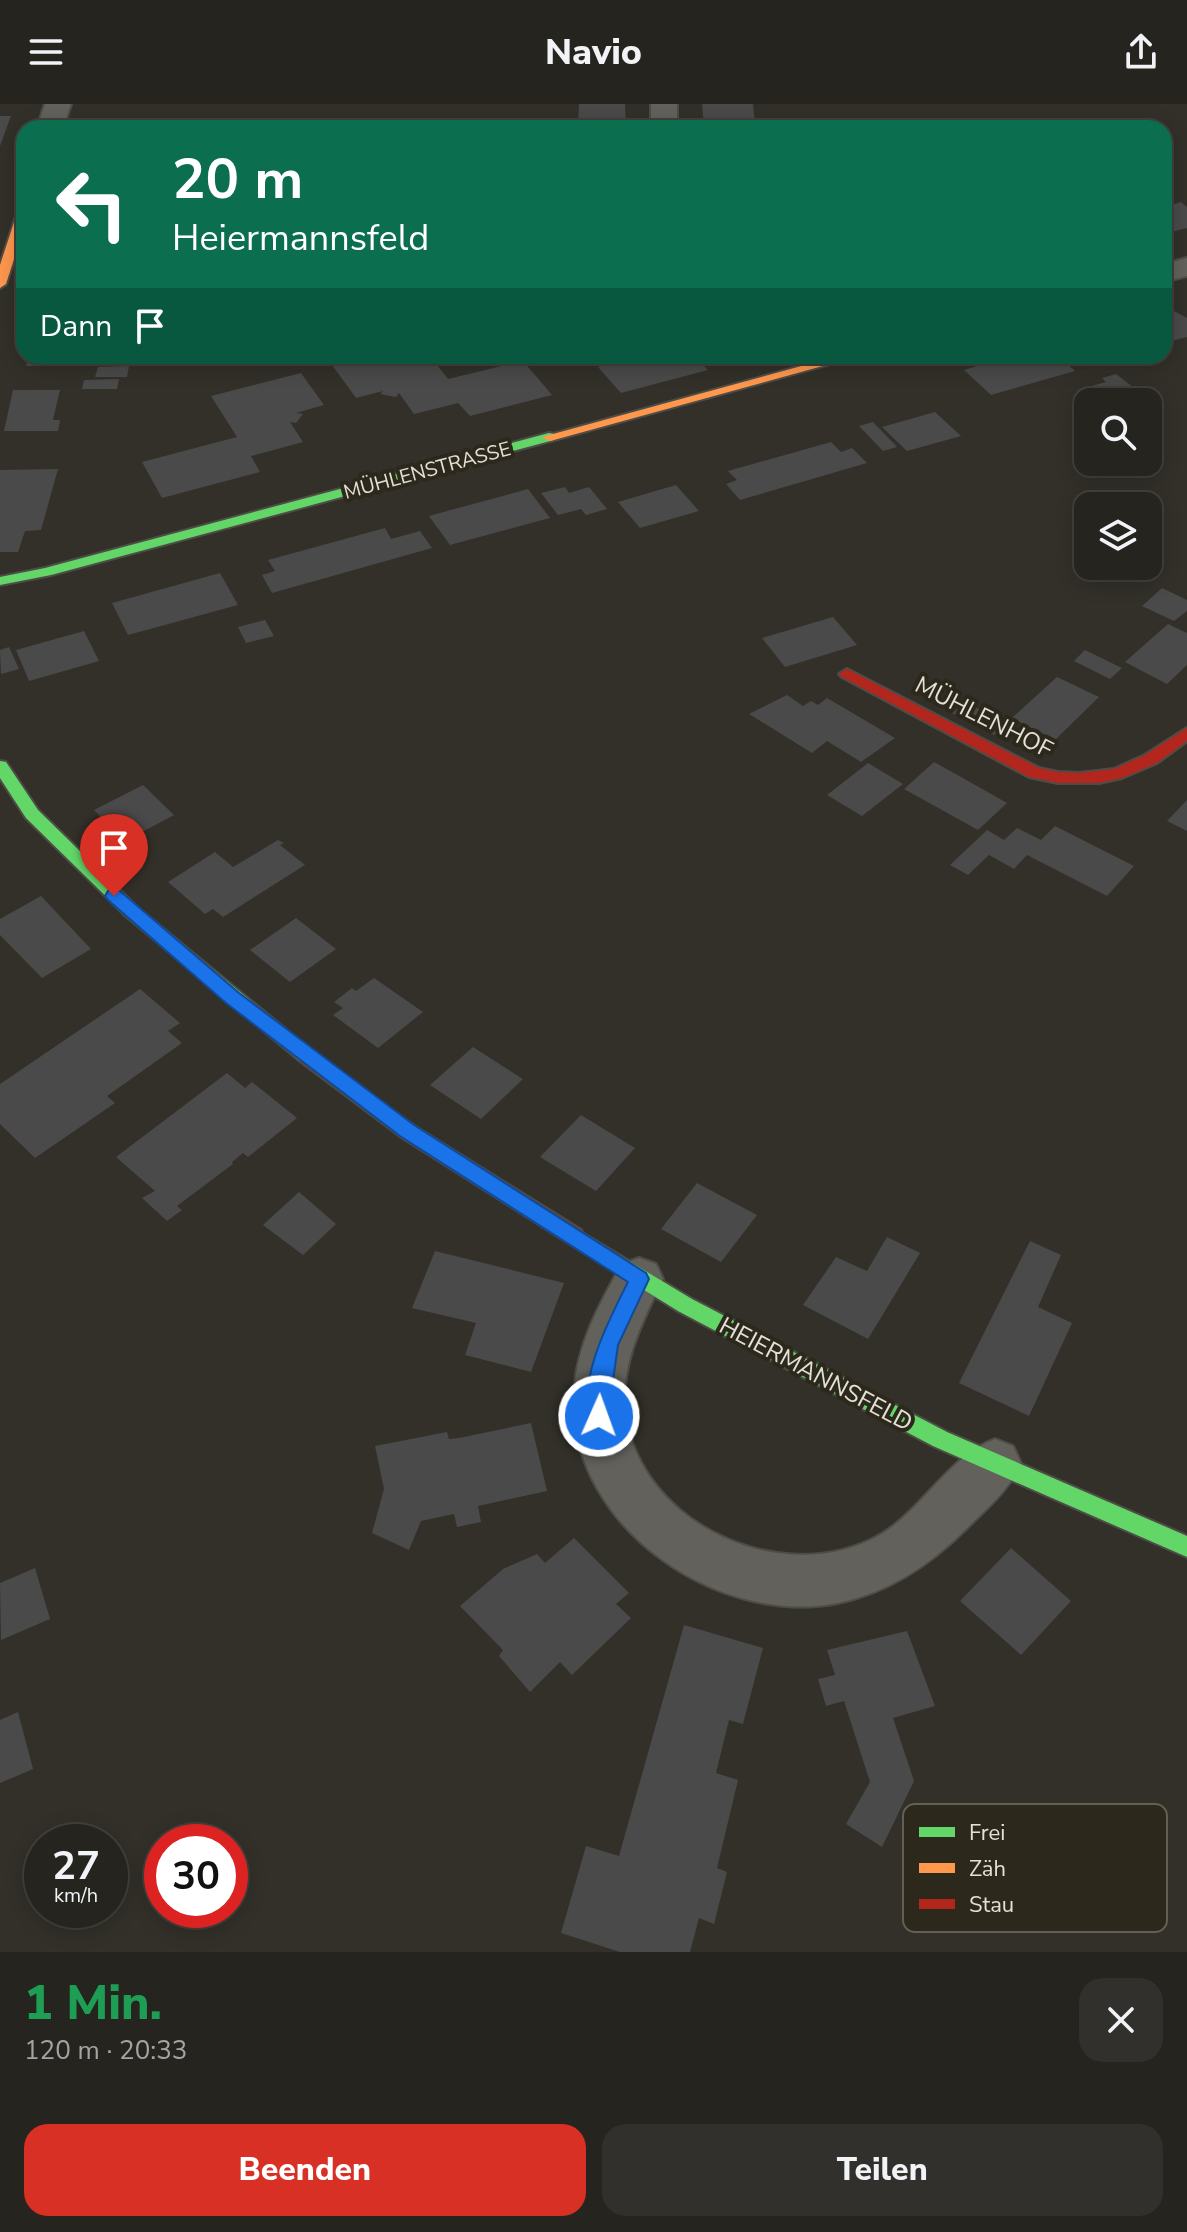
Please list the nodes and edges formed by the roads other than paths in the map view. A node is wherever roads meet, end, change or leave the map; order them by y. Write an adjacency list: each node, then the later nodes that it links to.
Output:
1 (16, 235): 2 (street)
2 (0, 284)
3 (823, 364): 4 (street, MÜHLENSTRASSE)
4 (0, 581)
5 (847, 674): 6 (street, MÜHLENHOF)
6 (1187, 733)
7 (0, 766): 8 (street, HEIERMANNSFELD)
8 (639, 1279): 9 (street, HEIERMANNSFELD); 9 (street)
9 (995, 1463): 10 (street, HEIERMANNSFELD)
10 (1187, 1547)

